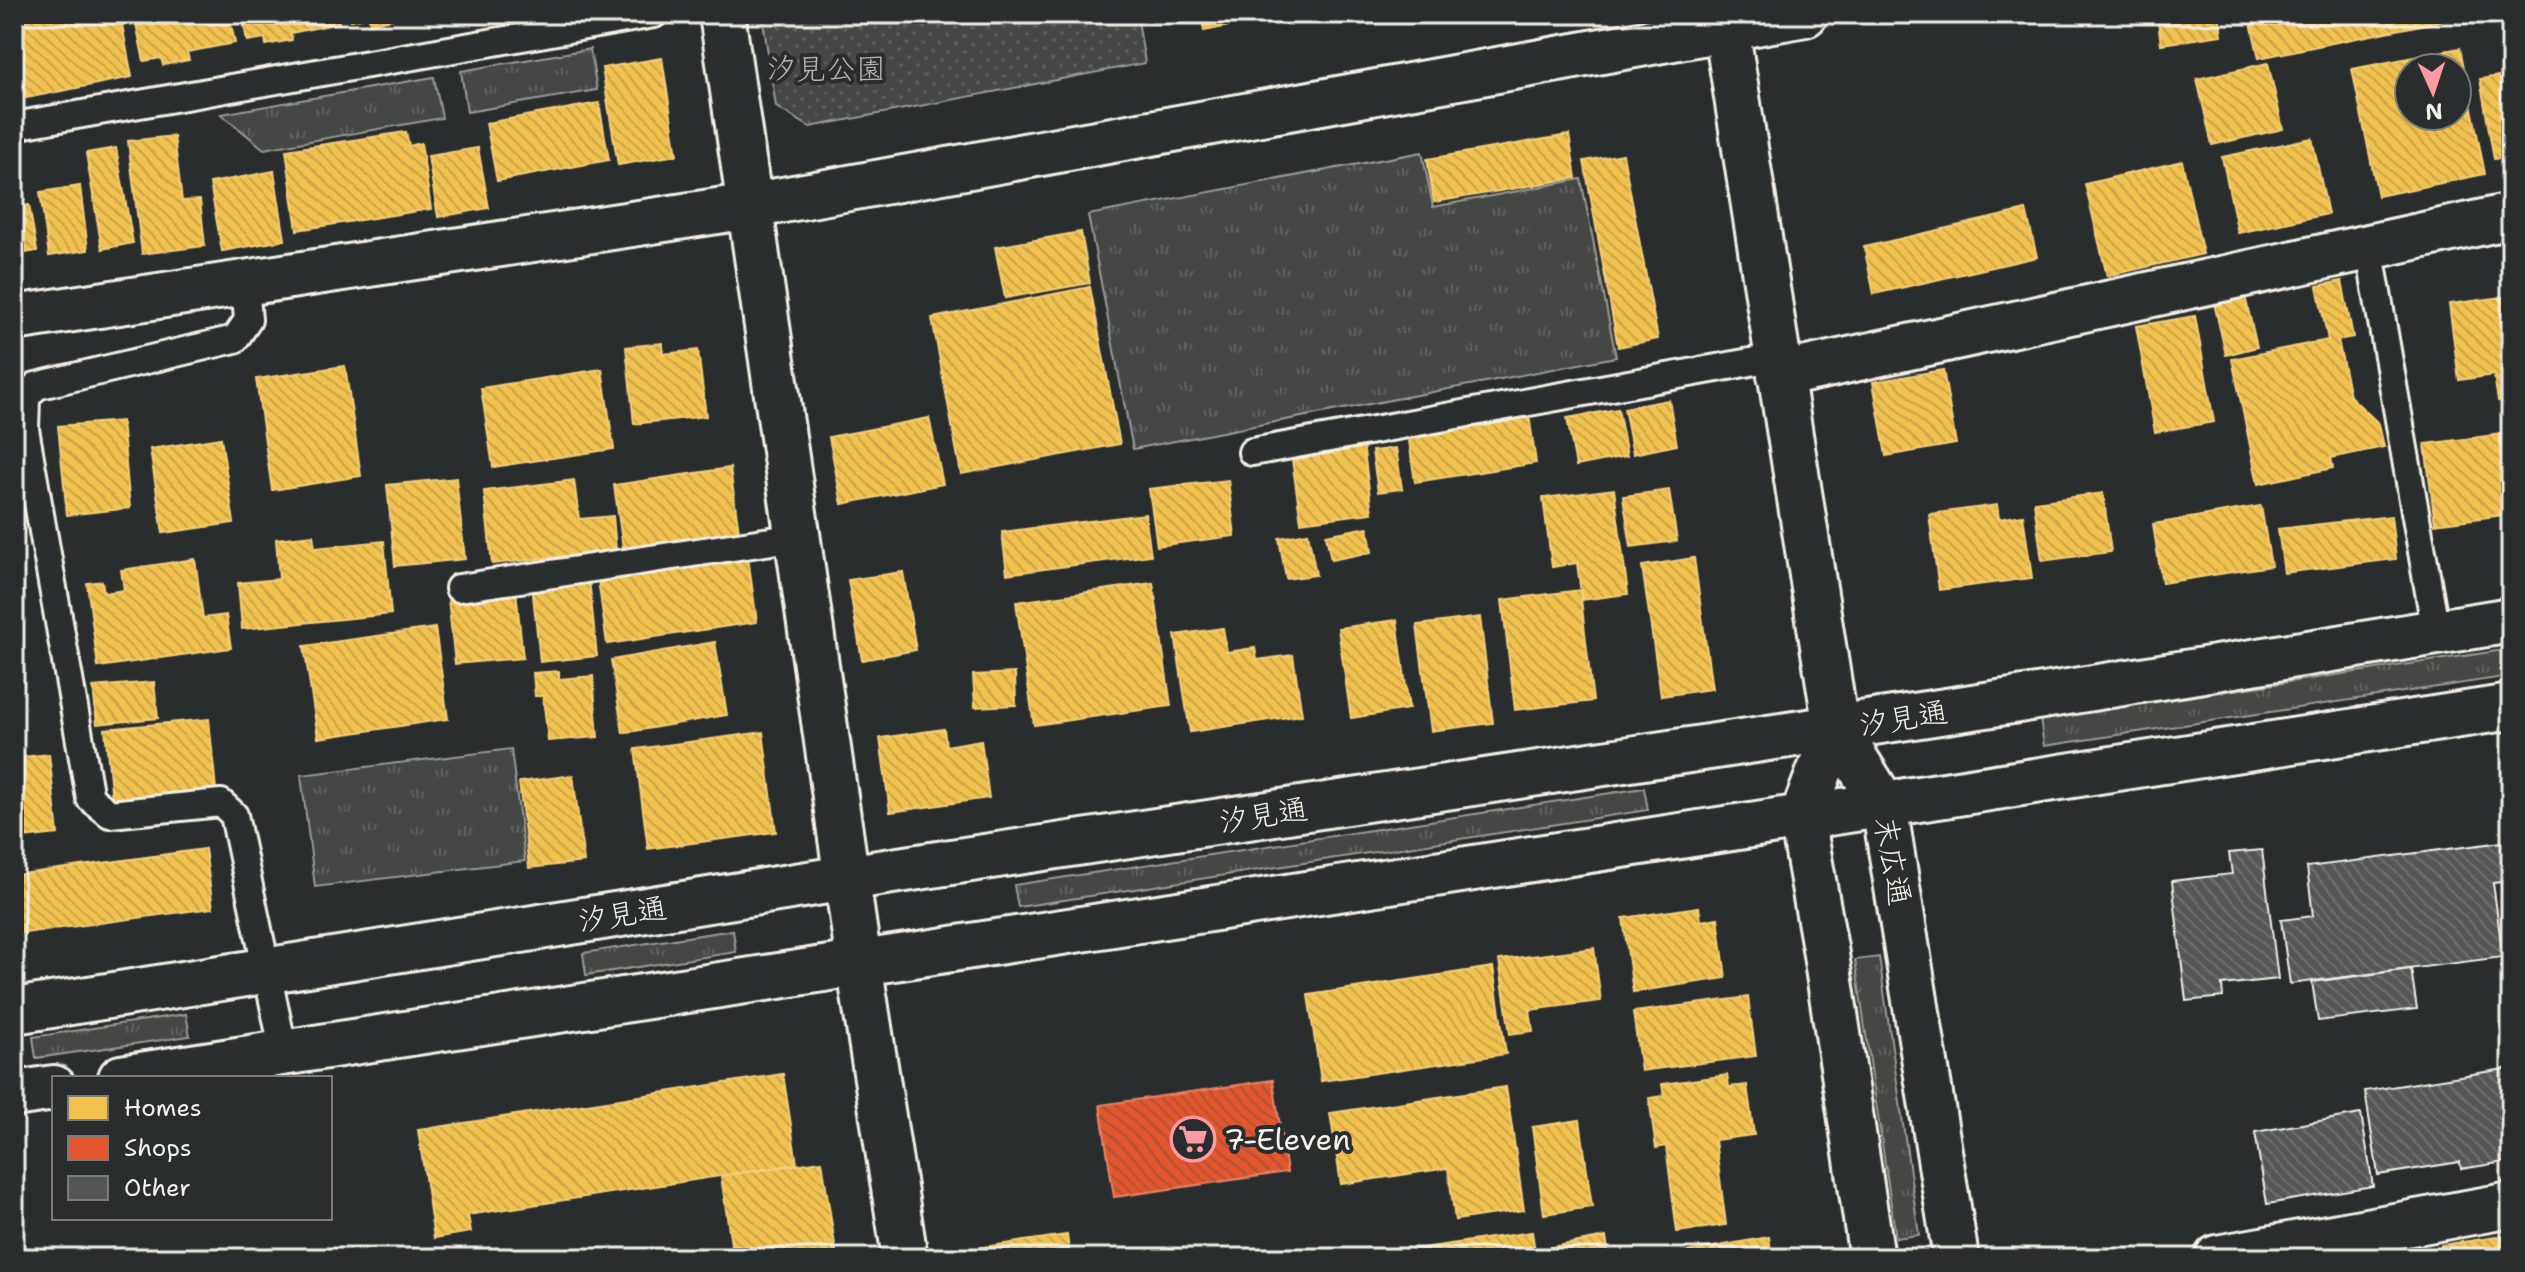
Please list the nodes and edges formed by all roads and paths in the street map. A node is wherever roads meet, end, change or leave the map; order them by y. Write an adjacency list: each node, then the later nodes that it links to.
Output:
1 (654, 14): 5 (lane)
2 (722, 14): 6 (street)
3 (1805, 14): 4 (street)
4 (1725, 22): 6 (street); 11 (street)
5 (14, 126)
6 (750, 206): 9 (street); 13 (street)
7 (2511, 216): 8 (street)
8 (2369, 247): 11 (street); 16 (lane)
9 (245, 283): 10 (street); 23 (lane)
10 (14, 318)
11 (1779, 366): 12 (lane); 18 (street)
12 (1252, 452)
13 (798, 537): 14 (lane); 21 (street)
14 (459, 588)
15 (2511, 620): 16 (street, 汐見通)
16 (2436, 632): 18 (street, 汐見通)
17 (2511, 707): 19 (street)
18 (1836, 728): 19 (street, 末広通); 20 (street); 21 (street, 汐見通)
19 (1884, 805): 20 (street); 33 (street, 末広通)
20 (1802, 818): 22 (street); 32 (street)
21 (846, 878): 22 (street); 23 (street, 汐見通)
22 (859, 963): 25 (street); 31 (street)
23 (267, 971): 24 (street, 汐見通); 25 (lane)
24 (14, 1011)
25 (284, 1053): 26 (street)
26 (134, 1076)
27 (52, 1088): 28 (street)
28 (14, 1094)
29 (2511, 1205): 30 (street)
30 (2415, 1240): 34 (street)
31 (905, 1258)
32 (1872, 1258)
33 (1956, 1258)
34 (2217, 1258)

